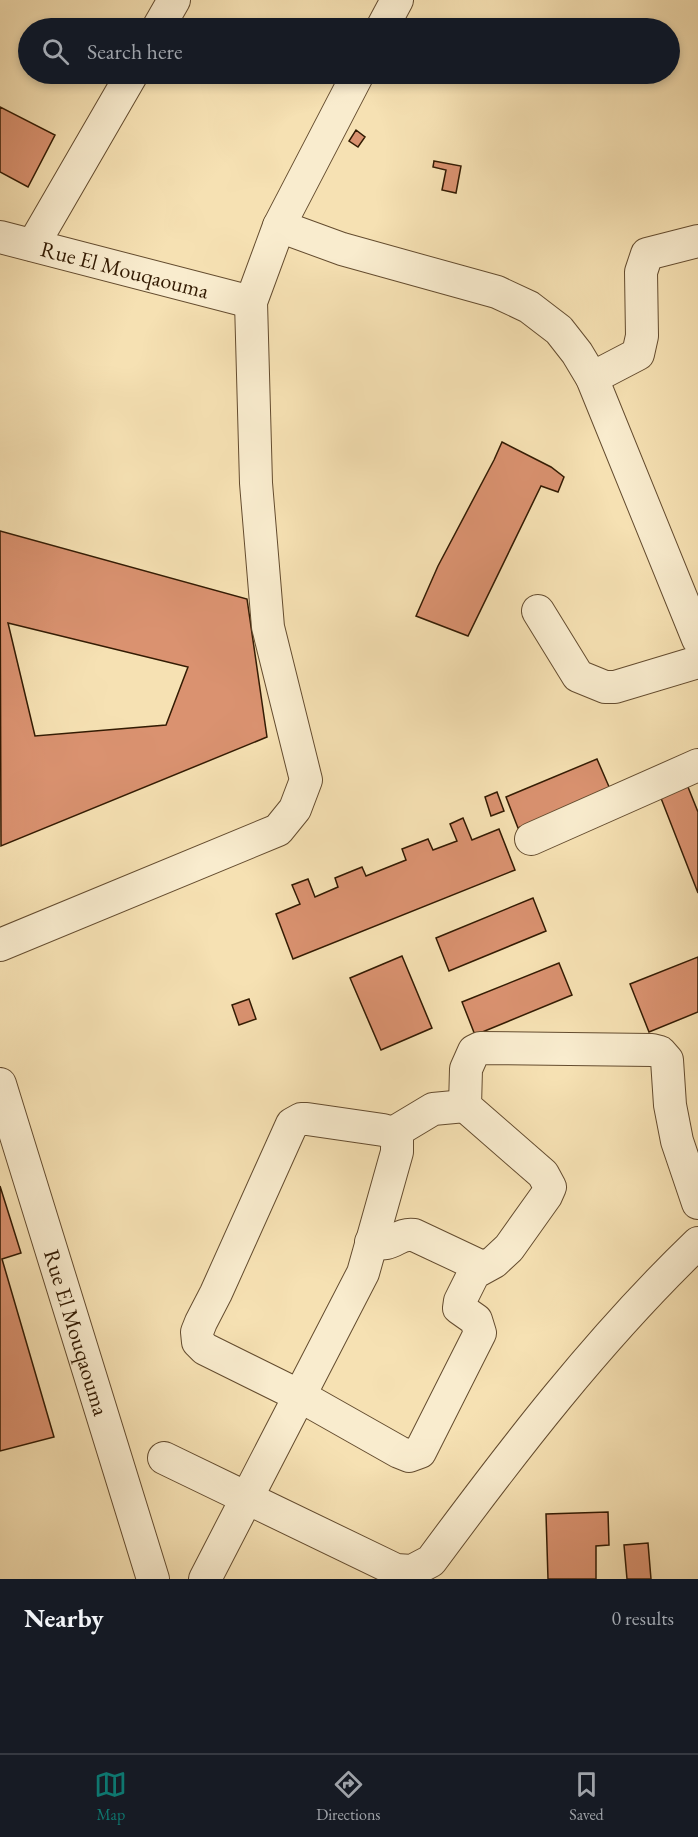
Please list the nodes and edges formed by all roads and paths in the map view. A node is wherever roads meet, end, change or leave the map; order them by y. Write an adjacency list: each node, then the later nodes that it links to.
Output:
1 (174, 0): 3 (street)
2 (397, 0): 4 (street)
3 (164, 18)
4 (387, 18)
5 (126, 84): 10 (street)
6 (353, 84): 7 (street)
7 (279, 226): 11 (street); 12 (street)
8 (0, 237): 10 (street, Rue El Mouqaouma)
9 (698, 241): 12 (street)
10 (33, 245): 11 (street, Rue El Mouqaouma)
11 (251, 302): 18 (street)
12 (592, 378): 14 (street)
13 (538, 611): 15 (street)
14 (698, 639)
15 (698, 662)
16 (698, 765): 17 (street)
17 (531, 839)
18 (0, 945)
19 (0, 1084): 29 (street, Rue El Mouqaouma)
20 (465, 1106): 21 (street); 22 (street); 25 (street)
21 (393, 1133): 23 (street); 26 (street)
22 (698, 1203)
23 (371, 1242): 25 (street); 26 (street)
24 (698, 1243): 30 (street)
25 (482, 1267): 26 (street)
26 (300, 1396): 28 (street)
27 (164, 1458): 28 (street)
28 (247, 1498): 30 (street); 31 (street)
29 (143, 1572)
30 (411, 1575)
31 (205, 1579)

